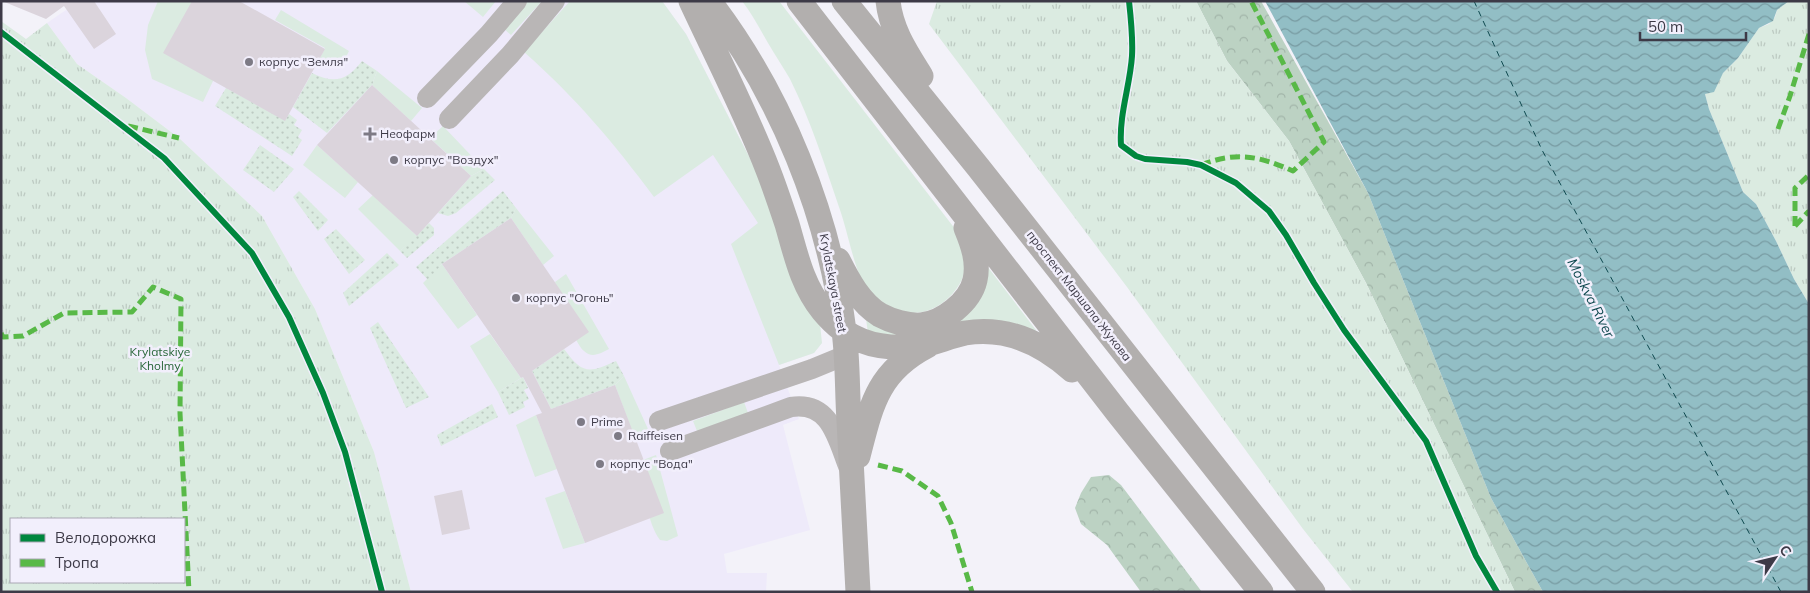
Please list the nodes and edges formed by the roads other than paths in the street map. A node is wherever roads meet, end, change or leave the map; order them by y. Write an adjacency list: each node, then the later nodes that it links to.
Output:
1 (517, 1): 8 (lane)
2 (556, 1): 9 (lane)
3 (691, 1): 14 (main road)
4 (709, 1): 12 (main road, Krylatskaya street)
5 (799, 1): 11 (main road)
6 (844, 1): 10 (main road, проспект Маршала Жукова)
7 (888, 1): 10 (main road)
8 (427, 98)
9 (449, 119)
10 (978, 167): 21 (main road, проспект Маршала Жукова)
11 (951, 199): 12 (main road); 15 (main road)
12 (824, 233): 14 (main road, Krylatskaya street)
13 (934, 342): 14 (main road); 15 (main road); 18 (main road)
14 (845, 344): 16 (lane); 18 (main road, Krylatskaya street)
15 (1118, 413): 20 (main road)
16 (659, 422)
17 (670, 451): 18 (lane)
18 (852, 477): 19 (main road, Krylatskaya street)
19 (858, 592)
20 (1261, 592)
21 (1313, 592)

